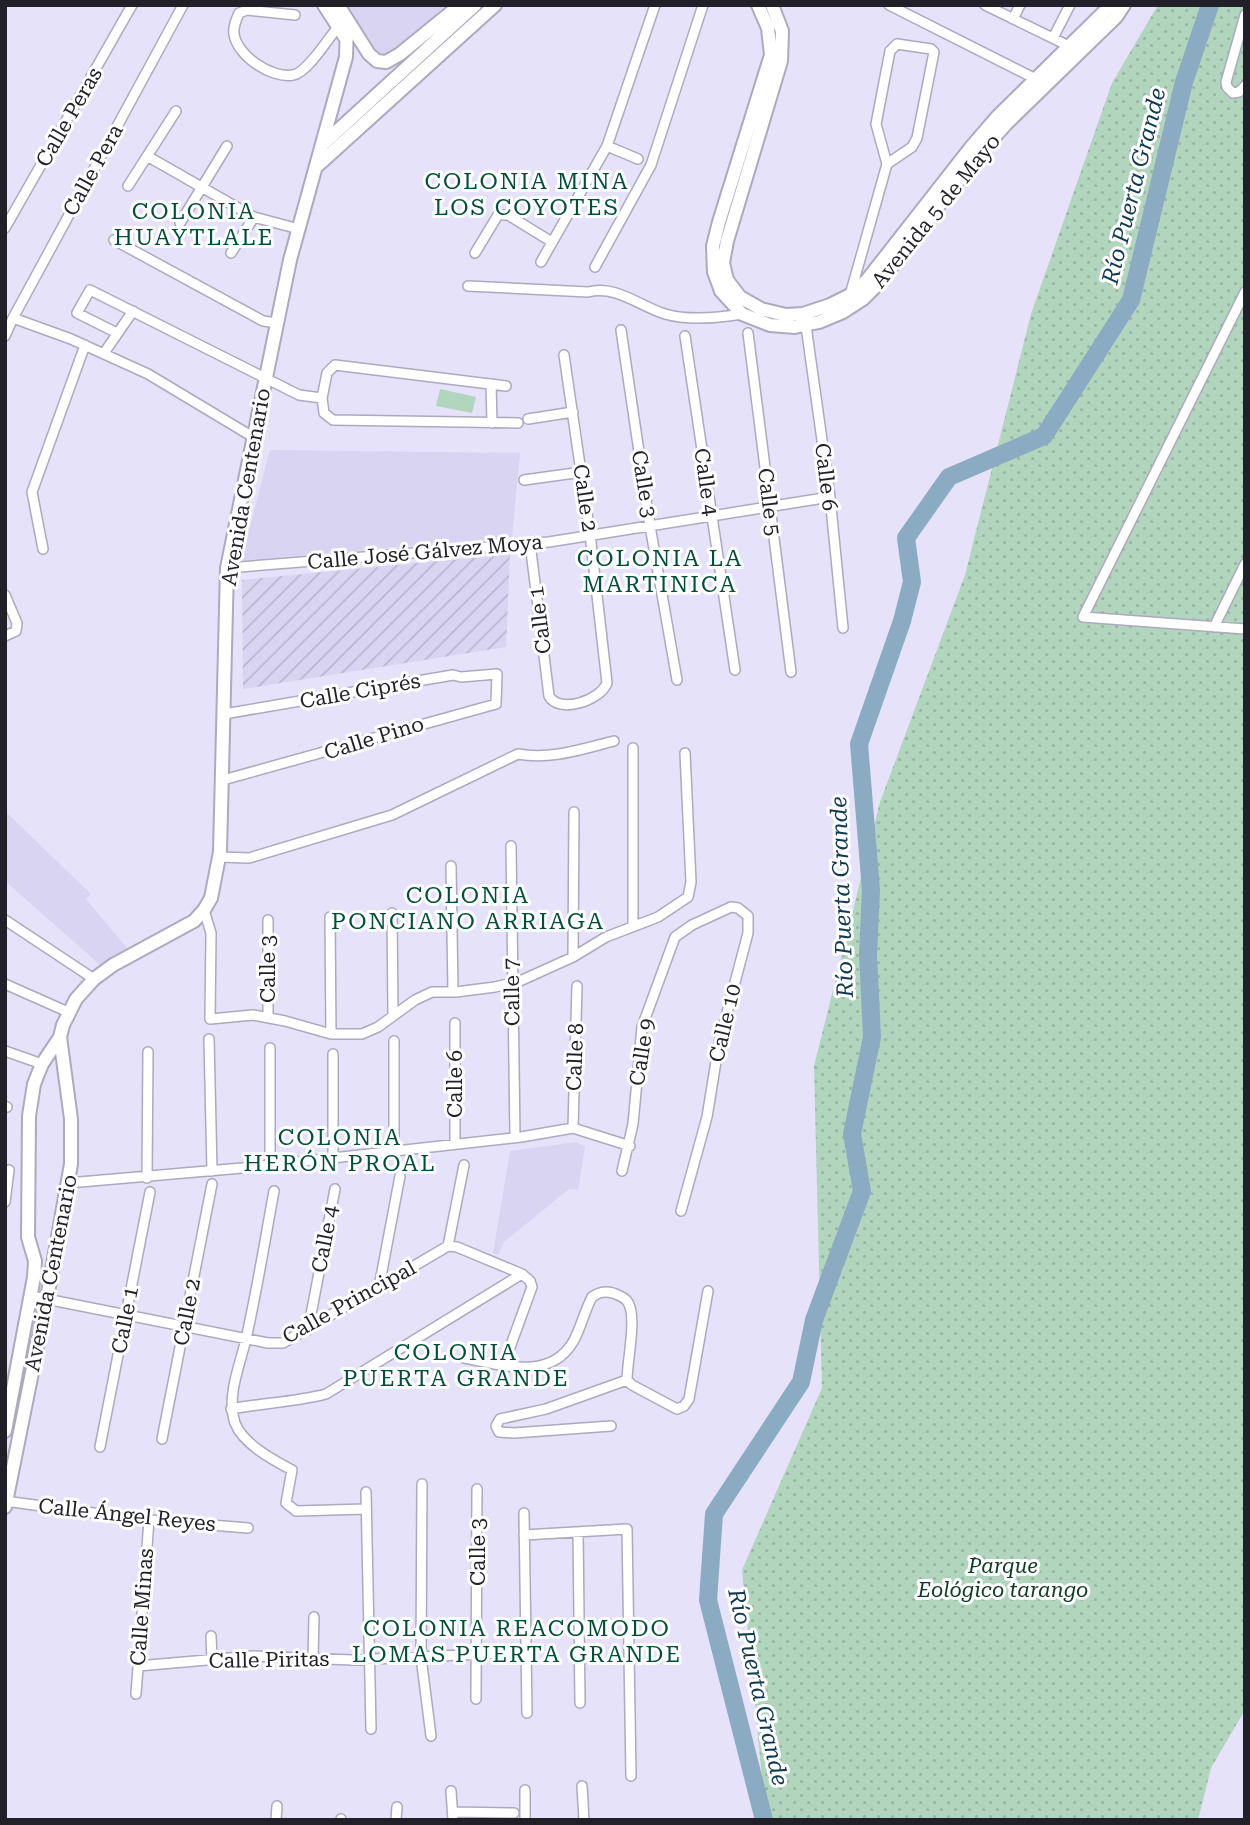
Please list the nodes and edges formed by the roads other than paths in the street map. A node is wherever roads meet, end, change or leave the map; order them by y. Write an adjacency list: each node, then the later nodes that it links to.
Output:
1 (132, 5): 39 (street, Calle Peras)
2 (183, 5): 52 (street, Calle Pera)
3 (324, 5): 21 (main road, Avenida Centenario)
4 (338, 5): 21 (main road, Avenida Centenario)
5 (460, 5): 21 (main road)
6 (475, 5): 27 (main road)
7 (495, 5): 34 (main road)
8 (655, 5): 29 (street)
9 (703, 5): 46 (street)
10 (758, 5): 30 (main road, Avenida 5 de Mayo)
11 (772, 5): 30 (main road, Avenida 5 de Mayo)
12 (889, 5): 24 (street)
13 (985, 5): 20 (street)
14 (1020, 5): 20 (street)
15 (1070, 5): 22 (street)
16 (1111, 5): 23 (main road, Avenida 5 de Mayo)
17 (1125, 5): 24 (main road, Avenida 5 de Mayo)
18 (295, 15): 21 (street)
19 (1245, 15): 25 (street)
20 (1013, 19): 22 (street)
21 (342, 25): 27 (main road, Avenida Centenario)
22 (1054, 38): 23 (street)
23 (1071, 47): 24 (main road, Avenida 5 de Mayo)
24 (1042, 82): 49 (main road, Avenida 5 de Mayo); 54 (main road, Avenida 5 de Mayo)
25 (1245, 86)
26 (176, 111): 31 (street)
27 (322, 145): 34 (main road, Avenida Centenario)
28 (227, 146): 36 (street)
29 (607, 146): 32 (street); 42 (street)
30 (747, 154): 49 (main road, Avenida 5 de Mayo); 51 (main road, Avenida 5 de Mayo)
31 (147, 156): 35 (street); 36 (street)
32 (638, 159)
33 (887, 164): 33 (street); 49 (street)
34 (316, 167): 40 (main road, Avenida Centenario)
35 (128, 186)
36 (202, 188): 37 (street); 38 (street)
37 (254, 217): 40 (street); 43 (street)
38 (180, 223)
39 (5, 228)
40 (299, 229): 53 (main road, Avenida Centenario)
41 (114, 240): 53 (street)
42 (552, 242): 44 (street); 45 (street)
43 (231, 253)
44 (475, 253)
45 (541, 262)
46 (595, 267)
47 (468, 285): 51 (street)
48 (1245, 292): 84 (street)
49 (850, 295)
50 (133, 311): 57 (street); 57 (street); 63 (street)
51 (742, 314): 54 (main road, Avenida 5 de Mayo)
52 (13, 318): 58 (street, Calle Pera); 60 (street)
53 (276, 323): 63 (main road, Avenida Centenario)
54 (806, 326): 74 (street, Calle 6)
55 (621, 330): 77 (street, Calle 3)
56 (748, 333): 75 (street, Calle 5)
57 (117, 334): 61 (street)
58 (5, 336)
59 (685, 336): 76 (street, Calle 4)
60 (85, 345): 61 (street); 80 (street)
61 (104, 353): 71 (street)
62 (564, 355): 67 (street, Calle 2)
63 (265, 377): 66 (street); 71 (main road, Avenida Centenario)
64 (491, 384): 65 (street); 66 (street); 69 (street)
65 (506, 386)
66 (322, 398): 69 (street)
67 (573, 412): 68 (street); 72 (street, Calle 2)
68 (528, 419)
69 (492, 423): 70 (street)
70 (518, 423)
71 (253, 437): 82 (main road, Avenida Centenario)
72 (582, 472): 73 (street); 78 (street, Calle 2)
73 (524, 480)
74 (830, 497): 75 (street, Calle José Gálvez Moya); 85 (street, Calle 6)
75 (769, 506): 76 (street, Calle José Gálvez Moya); 89 (street, Calle 5)
76 (710, 517): 77 (street, Calle José Gálvez Moya); 88 (street, Calle 4)
77 (650, 526): 78 (street, Calle José Gálvez Moya); 91 (street, Calle 3)
78 (590, 534): 79 (street, Calle José Gálvez Moya); 92 (street, Calle 2)
79 (530, 543): 82 (street, Calle José Gálvez Moya); 92 (street, Calle 1)
80 (43, 549)
81 (1245, 564): 84 (street)
82 (227, 568): 93 (main road, Avenida Centenario)
83 (5, 595): 87 (street)
84 (1214, 626): 86 (street)
85 (844, 628)
86 (1245, 629)
87 (5, 636)
88 (735, 670)
89 (791, 672)
90 (497, 674): 93 (street, Calle Ciprés); 97 (street, Calle Pino)
91 (677, 680)
92 (549, 696)
93 (224, 714): 97 (main road, Avenida Centenario)
94 (614, 741): 100 (street)
95 (634, 748): 107 (street)
96 (685, 753): 107 (street)
97 (223, 779): 100 (main road, Avenida Centenario)
98 (574, 812): 109 (street)
99 (512, 846): 112 (street, Calle 7)
100 (219, 855): 102 (main road, Avenida Centenario)
101 (451, 866): 114 (street)
102 (204, 910): 110 (main road, Avenida Centenario); 117 (street)
103 (392, 913): 116 (street)
104 (330, 917): 119 (street)
105 (5, 920): 110 (street)
106 (268, 920): 117 (street, Calle 3)
107 (633, 926): 109 (street)
108 (675, 937): 131 (street, Calle 9); 148 (street, Calle 10)
109 (573, 957): 112 (street)
110 (94, 979): 115 (main road, Avenida Centenario)
111 (5, 984): 115 (street)
112 (511, 984): 114 (street); 129 (street, Calle 7)
113 (577, 986): 128 (street, Calle 8)
114 (453, 992): 116 (street)
115 (68, 1012): 120 (main road, Avenida Centenario)
116 (393, 1015): 119 (street)
117 (268, 1017): 119 (street)
118 (454, 1023): 130 (street, Calle 6)
119 (331, 1034)
120 (60, 1037): 127 (main road, Avenida Centenario); 142 (main road, Avenida Centenario)
121 (209, 1039): 137 (street)
122 (394, 1041): 132 (street)
123 (270, 1048): 134 (street)
124 (5, 1051): 127 (street)
125 (148, 1052): 141 (street)
126 (332, 1054): 133 (street)
127 (42, 1064): 139 (main road, Avenida Centenario)
128 (573, 1128): 129 (street); 131 (street)
129 (515, 1137): 130 (street)
130 (456, 1144): 132 (street)
131 (629, 1146): 138 (street, Calle 9)
132 (394, 1151): 133 (street)
133 (333, 1158): 134 (street)
134 (270, 1165): 137 (street)
135 (464, 1165): 149 (street)
136 (7, 1170): 139 (street); 147 (street)
137 (212, 1171): 141 (street)
138 (622, 1171)
139 (27, 1173): 150 (main road, Avenida Centenario)
140 (400, 1176): 153 (street)
141 (147, 1178): 142 (street)
142 (68, 1183): 151 (main road, Avenida Centenario)
143 (212, 1184): 158 (street, Calle 2)
144 (335, 1189): 159 (street, Calle 4)
145 (274, 1191): 160 (street)
146 (149, 1192): 157 (street, Calle 1)
147 (5, 1202)
148 (681, 1211)
149 (447, 1246): 152 (street); 153 (street, Calle Principal)
150 (34, 1261): 151 (main road); 155 (main road, Avenida Centenario)
151 (51, 1264): 156 (main road, Avenida Centenario)
152 (522, 1274): 162 (street); 164 (street)
153 (379, 1287): 159 (street, Calle Principal)
154 (708, 1291): 163 (street)
155 (31, 1296): 156 (street, Calle Principal); 166 (main road, Avenida Centenario)
156 (47, 1298): 157 (street, Calle Principal); 172 (main road, Avenida Centenario)
157 (127, 1314): 158 (street, Calle Principal); 168 (street, Calle 1)
158 (185, 1325): 160 (street, Calle Principal); 167 (street, Calle 2)
159 (308, 1329): 160 (street, Calle Principal)
160 (246, 1339): 164 (street)
161 (464, 1358): 162 (street)
162 (504, 1364): 163 (street)
163 (627, 1380): 165 (street)
164 (231, 1409): 173 (street)
165 (611, 1426)
166 (5, 1431)
167 (162, 1440)
168 (100, 1447)
169 (422, 1484): 183 (street)
170 (477, 1489): 182 (street, Calle 3)
171 (366, 1492): 173 (street)
172 (6, 1503): 175 (street, Calle Ángel Reyes)
173 (366, 1509): 185 (street)
174 (524, 1513): 178 (street)
175 (149, 1520): 176 (street, Calle Ángel Reyes); 187 (street, Calle Minas)
176 (248, 1528)
177 (578, 1532): 178 (street); 190 (street); 194 (street)
178 (524, 1535): 181 (street)
179 (314, 1617): 184 (street)
180 (211, 1636): 186 (street)
181 (527, 1652): 182 (street, Calle Piritas); 191 (street)
182 (478, 1654): 183 (street, Calle Piritas); 189 (street, Calle 3)
183 (421, 1657): 185 (street, Calle Piritas); 193 (street)
184 (313, 1658): 185 (street, Calle Piritas); 186 (street, Calle Piritas)
185 (369, 1659): 192 (street)
186 (212, 1660): 187 (street, Calle Piritas)
187 (138, 1666): 188 (street, Calle Minas)
188 (136, 1694)
189 (476, 1699)
190 (580, 1703)
191 (527, 1713)
192 (371, 1729)
193 (431, 1736)
194 (631, 1776)
195 (582, 1786): 205 (street)
196 (525, 1790): 204 (street)
197 (451, 1791): 201 (street)
198 (277, 1806): 202 (street)
199 (397, 1807): 203 (street)
200 (514, 1813): 201 (street)
201 (453, 1816)
202 (276, 1820)
203 (396, 1820)
204 (525, 1820)
205 (584, 1820)

